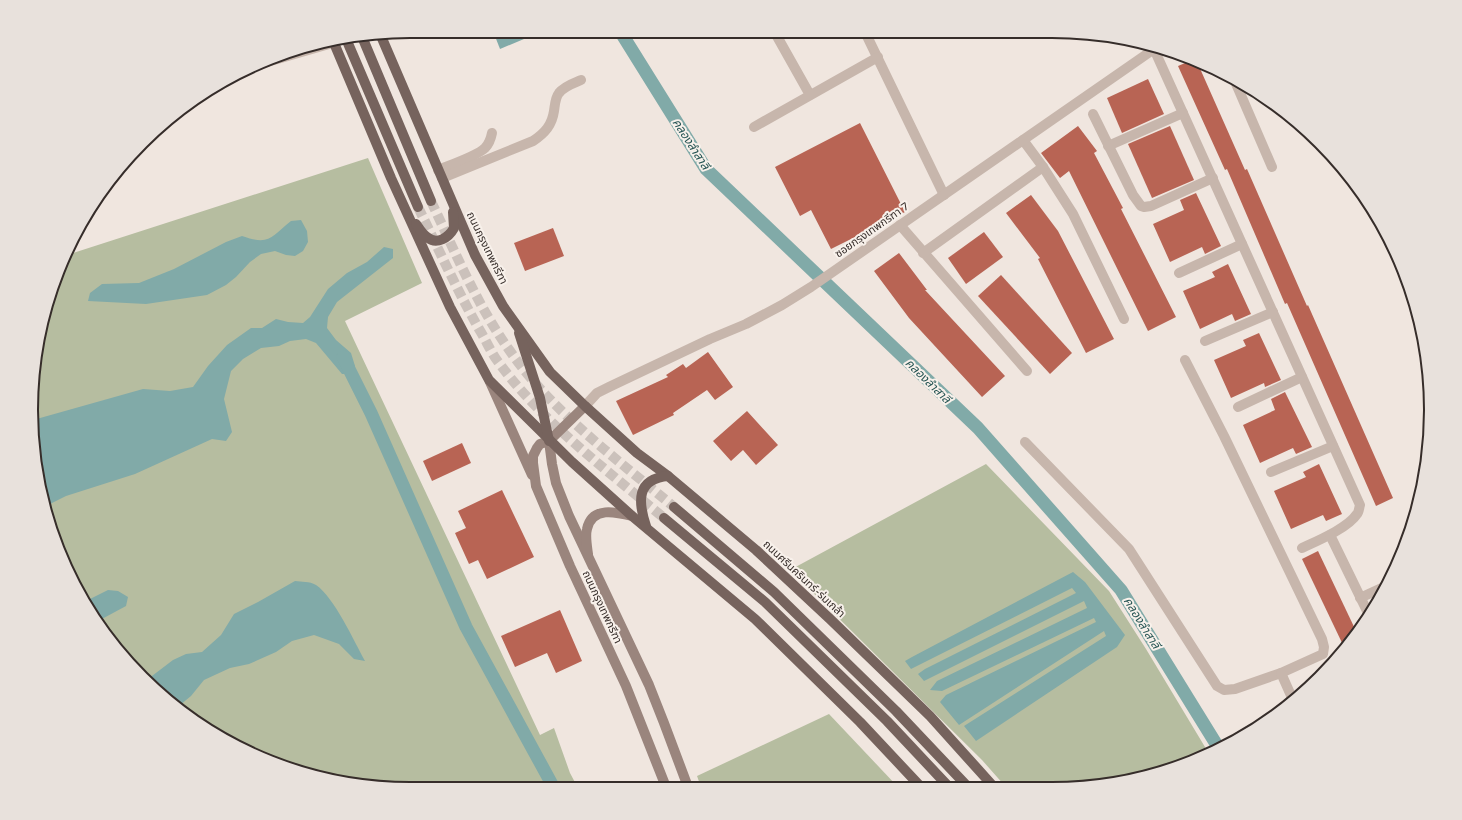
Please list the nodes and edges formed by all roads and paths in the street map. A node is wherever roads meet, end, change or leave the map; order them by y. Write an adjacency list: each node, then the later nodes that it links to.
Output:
1 (778, 38): 12 (street)
2 (868, 38): 9 (street)
3 (382, 39): 21 (main road, ถนนกรุงเทพกรีฑา)
4 (364, 41): 25 (main road)
5 (348, 43): 26 (main road)
6 (335, 46): 27 (main road)
7 (1151, 52): 17 (street, ซอยกรุงเทพกรีฑา 7)
8 (1159, 54): 13 (street)
9 (878, 57): 12 (street); 24 (street)
10 (581, 80): 21 (street)
11 (1238, 88): 20 (street)
12 (810, 95): 15 (street)
13 (1184, 113): 18 (street); 22 (street)
14 (1092, 114): 18 (street)
15 (754, 127)
16 (492, 133): 21 (street)
17 (1023, 140): 19 (street); 24 (street, ซอยกรุงเทพกรีฑา 7)
18 (1108, 146): 22 (street)
19 (1043, 167): 30 (street); 33 (street)
20 (1272, 167)
21 (440, 174): 23 (main road, ถนนกรุงเทพกรีฑา)
22 (1213, 178): 29 (street)
23 (449, 195): 27 (main road); 34 (main road, ถนนกรุงเทพกรีฑา)
24 (944, 195): 28 (street, ซอยกรุงเทพกรีฑา 7)
25 (431, 201)
26 (418, 207)
27 (406, 211): 39 (main road)
28 (900, 225): 30 (street); 40 (street, ซอยกรุงเทพกรีฑา 7)
29 (1242, 244): 31 (street); 32 (street)
30 (923, 253): 37 (street)
31 (1179, 273)
32 (1273, 312): 35 (street); 38 (street)
33 (1124, 319)
34 (516, 324): 40 (main road, ถนนกรุงเทพกรีฑา); 42 (main road)
35 (1205, 341)
36 (1185, 360): 58 (street)
37 (1027, 371)
38 (1302, 378): 41 (street); 44 (street)
39 (489, 380): 42 (main road); 47 (main road)
40 (585, 406): 42 (main road, ถนนกรุงเทพกรีฑา); 46 (main road, ถนนศรีนครินทร์-ร่มเกล้า)
41 (1238, 407)
42 (549, 440): 47 (main road, ถนนกรุงเทพกรีฑา); 49 (main road); 54 (main road, ถนนกรุงเทพกรีฑา)
43 (1025, 442): 58 (street)
44 (1333, 446): 45 (street); 52 (street)
45 (1271, 472)
46 (668, 476): 51 (main road); 65 (main road, ถนนศรีนครินทร์-ร่มเกล้า)
47 (536, 486): 60 (main road, ถนนกรุงเทพกรีฑา)
48 (674, 507): 64 (main road)
49 (632, 516): 51 (main road); 54 (main road)
50 (664, 518): 63 (main road)
51 (647, 528): 62 (main road)
52 (1330, 535): 53 (street); 56 (street)
53 (1302, 548)
54 (588, 560): 61 (main road, ถนนกรุงเทพกรีฑา)
55 (1377, 590): 56 (street)
56 (1360, 598): 57 (street)
57 (1366, 610)
58 (1280, 673): 59 (street)
59 (1291, 695)
60 (664, 782)
61 (686, 782)
62 (916, 782)
63 (944, 782)
64 (962, 782)
65 (989, 782)

